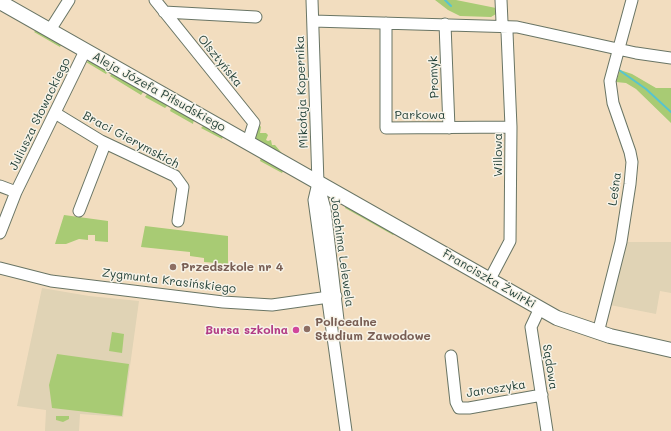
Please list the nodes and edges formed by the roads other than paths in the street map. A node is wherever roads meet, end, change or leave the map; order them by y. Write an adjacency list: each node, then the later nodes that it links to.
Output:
1 (69, 0): 13 (street)
2 (155, 0): 7 (street, Olsztyńska)
3 (312, 0): 9 (street, Mikołaja Kopernika)
4 (501, 0): 12 (street, Willowa)
5 (632, 0): 14 (street, Leśna)
6 (0, 2): 13 (main road, Aleja Józefa Piłsudskiego)
7 (164, 12): 8 (street); 20 (street, Olsztyńska)
8 (256, 18)
9 (313, 21): 10 (street); 22 (street, Mikołaja Kopernika)
10 (386, 23): 11 (street); 19 (street, Parkowa)
11 (445, 24): 12 (street); 19 (street, Promyk)
12 (505, 26): 14 (street); 18 (street, Willowa)
13 (50, 30): 15 (main road, Aleja Józefa Piłsudskiego)
14 (617, 49): 16 (street); 32 (street, Leśna)
15 (86, 51): 17 (street, Juliusza Słowackiego); 20 (main road, Aleja Józefa Piłsudskiego)
16 (671, 58)
17 (55, 113): 21 (street, Braci Gierymskich); 24 (street, Juliusza Słowackiego)
18 (511, 127): 19 (street, Parkowa); 29 (street, Willowa)
19 (449, 128)
20 (248, 142): 22 (main road, Aleja Józefa Piłsudskiego)
21 (105, 144): 25 (street); 26 (street, Braci Gierymskich)
22 (318, 182): 29 (main road, Franciszka Żwirki); 30 (street, Joachima Lelewela)
23 (0, 186): 24 (street)
24 (16, 192): 27 (street, Juliusza Słowackiego)
25 (79, 211)
26 (178, 221)
27 (0, 233)
28 (0, 268): 30 (street, Zygmunta Krasińskiego)
29 (490, 279): 31 (main road, Franciszka Żwirki)
30 (332, 297): 36 (street, Joachima Lelewela); 37 (street, Joachima Lelewela)
31 (540, 308): 32 (main road, Franciszka Żwirki); 35 (street, Sądowa)
32 (598, 333): 33 (main road, Franciszka Żwirki)
33 (671, 350)
34 (451, 356): 35 (street, Jaroszyka)
35 (542, 395): 38 (street, Sądowa)
36 (346, 431)
37 (354, 431)
38 (547, 431)

